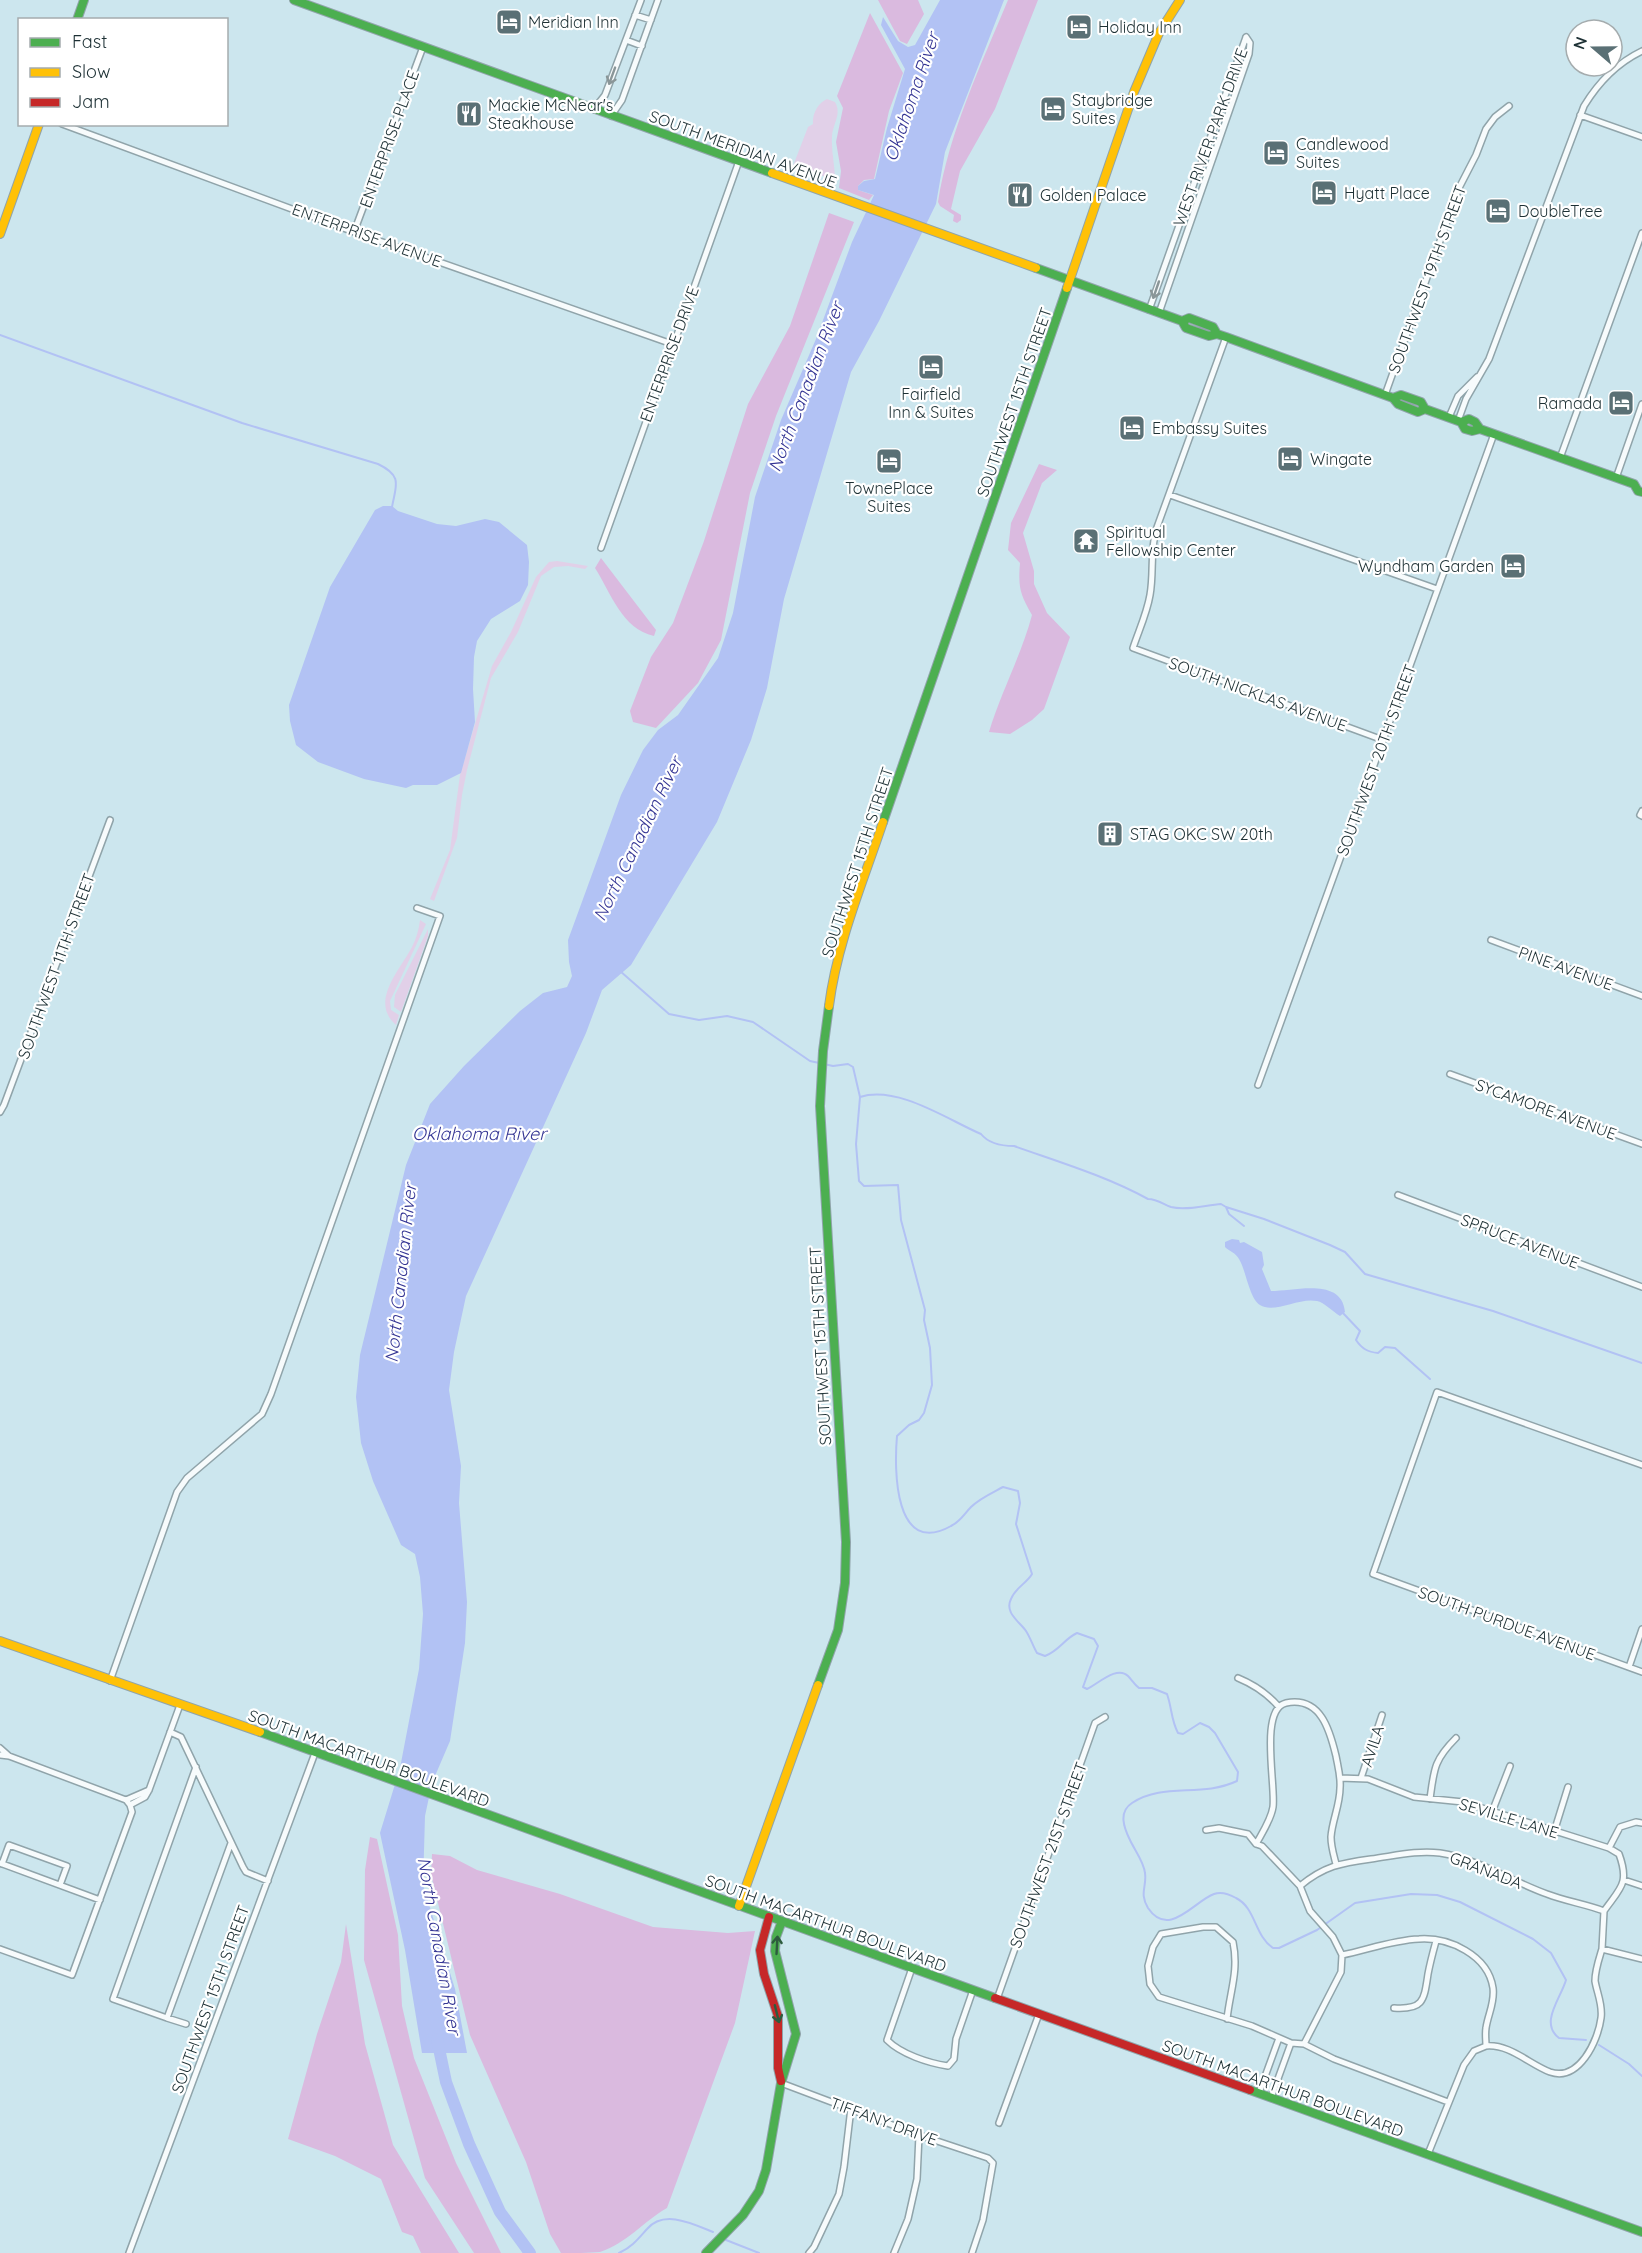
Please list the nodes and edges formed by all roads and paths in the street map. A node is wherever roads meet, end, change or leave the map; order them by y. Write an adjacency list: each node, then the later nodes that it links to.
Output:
1 (84, 0): 7 (main road)
2 (294, 0): 11 (main road, SOUTH MERIDIAN AVENUE)
3 (641, 0): 6 (street)
4 (658, 0): 8 (street)
5 (1180, 0): 30 (main road, SOUTHWEST 15TH STREET)
6 (635, 15): 8 (street); 9 (street)
7 (78, 18)
8 (651, 20): 10 (street)
9 (626, 40): 10 (street); 14 (street, one-way to 14)
10 (642, 46): 16 (street)
11 (423, 47): 14 (main road, SOUTH MERIDIAN AVENUE); 25 (street, ENTERPRISE PLACE)
12 (1642, 51): 15 (street)
13 (1509, 106): 36 (street, SOUTHWEST 19TH STREET)
14 (594, 109): 16 (main road, SOUTH MERIDIAN AVENUE)
15 (1580, 115): 21 (street); 35 (street)
16 (611, 116): 22 (main road, SOUTH MERIDIAN AVENUE)
17 (38, 126): 27 (main road)
18 (67, 126): 25 (street, ENTERPRISE AVENUE)
19 (1211, 134): 20 (street); 20 (street, WEST RIVER PARK DRIVE); 23 (street, WEST RIVER PARK DRIVE)
20 (1220, 137): 24 (street, WEST RIVER PARK DRIVE)
21 (1642, 137)
22 (739, 161): 30 (main road, SOUTH MERIDIAN AVENUE); 34 (street, ENTERPRISE DRIVE)
23 (1178, 225): 24 (street); 28 (street, WEST RIVER PARK DRIVE)
24 (1188, 229): 29 (street, WEST RIVER PARK DRIVE)
25 (354, 232): 34 (street, ENTERPRISE AVENUE)
26 (1642, 233): 41 (street)
27 (0, 234)
28 (1166, 260): 29 (street); 31 (street, WEST RIVER PARK DRIVE, one-way to 31)
29 (1176, 264): 32 (street, WEST RIVER PARK DRIVE)
30 (1069, 281): 31 (main road, SOUTH MERIDIAN AVENUE); 98 (main road, SOUTHWEST 15TH STREET)
31 (1149, 310): 32 (main road, SOUTH MERIDIAN AVENUE)
32 (1159, 313): 33 (main road, SOUTH MERIDIAN AVENUE)
33 (1226, 337): 36 (main road, SOUTH MERIDIAN AVENUE); 45 (street)
34 (672, 344): 46 (street, ENTERPRISE DRIVE)
35 (1483, 371): 38 (street); 39 (street)
36 (1385, 395): 38 (main road, SOUTH MERIDIAN AVENUE)
37 (1642, 404): 42 (street)
38 (1449, 417): 39 (main road, SOUTH MERIDIAN AVENUE)
39 (1460, 421): 40 (main road, SOUTH MERIDIAN AVENUE)
40 (1494, 434): 41 (main road, SOUTH MERIDIAN AVENUE); 47 (street, SOUTHWEST 20TH STREET)
41 (1560, 458): 42 (main road, SOUTH MERIDIAN AVENUE)
42 (1616, 478): 43 (main road, SOUTH MERIDIAN AVENUE)
43 (1638, 483): 44 (main road, SOUTH MERIDIAN AVENUE)
44 (1642, 492)
45 (1170, 495): 47 (street); 48 (street, SOUTH NICKLAS AVENUE)
46 (601, 548)
47 (1437, 589): 48 (street, SOUTHWEST 20TH STREET)
48 (1383, 740): 54 (street, SOUTHWEST 20TH STREET)
49 (110, 820): 55 (street, SOUTHWEST 11TH STREET)
50 (417, 908): 65 (street)
51 (1491, 940): 52 (street, PINE AVENUE)
52 (1642, 996)
53 (1450, 1074): 56 (street, SYCAMORE AVENUE)
54 (1258, 1085)
55 (0, 1112)
56 (1642, 1144)
57 (1398, 1195): 58 (street, SPRUCE AVENUE)
58 (1642, 1287)
59 (1642, 1465): 62 (street, SOUTH PURDUE AVENUE)
60 (1642, 1629): 62 (street)
61 (0, 1641): 65 (main road, SOUTH MACARTHUR BOULEVARD)
62 (1629, 1667): 63 (street, SOUTH PURDUE AVENUE)
63 (1642, 1672)
64 (1238, 1678): 67 (street)
65 (110, 1681): 66 (main road, SOUTH MACARTHUR BOULEVARD)
66 (180, 1705): 70 (street); 73 (main road, SOUTH MACARTHUR BOULEVARD)
67 (1279, 1707): 78 (street); 88 (street)
68 (1382, 1715): 79 (street, AVILA)
69 (1105, 1717): 111 (street, SOUTHWEST 21ST STREET)
70 (170, 1732): 77 (street); 82 (street)
71 (1456, 1738): 81 (street)
72 (0, 1748): 75 (street)
73 (315, 1753): 93 (street, SOUTHWEST 15TH STREET); 98 (main road, SOUTH MACARTHUR BOULEVARD)
74 (0, 1755): 75 (street)
75 (9, 1756): 82 (street)
76 (1510, 1766): 83 (street)
77 (196, 1767): 87 (street); 114 (street)
78 (1340, 1778): 79 (street, SEVILLE LANE); 91 (street)
79 (1361, 1778): 81 (street, SEVILLE LANE)
80 (1568, 1787): 86 (street)
81 (1430, 1799): 83 (street, SEVILLE LANE)
82 (128, 1802): 97 (street)
83 (1492, 1812): 86 (street, SEVILLE LANE)
84 (1642, 1823): 89 (street)
85 (1206, 1830): 88 (street)
86 (1554, 1832): 89 (street, SEVILLE LANE)
87 (231, 1843): 93 (street); 114 (street)
88 (1256, 1844): 95 (street)
89 (1609, 1848): 92 (street)
90 (1, 1863): 94 (street); 94 (street)
91 (1336, 1864): 95 (street, GRANADA); 99 (street, GRANADA)
92 (1624, 1880): 96 (street); 99 (street)
93 (268, 1881): 130 (street, SOUTHWEST 15TH STREET)
94 (60, 1885): 97 (street)
95 (1300, 1886): 105 (street)
96 (1642, 1886)
97 (100, 1900): 103 (street)
98 (739, 1906): 100 (main road, SOUTH MACARTHUR BOULEVARD)
99 (1604, 1911): 104 (street)
100 (769, 1917): 101 (main road, SOUTH MACARTHUR BOULEVARD); 109 (main road)
101 (782, 1921): 107 (main road, SOUTH MACARTHUR BOULEVARD); 108 (main road, one-way to 101)
102 (1436, 1941): 105 (street); 112 (street); 120 (street)
103 (0, 1949)
104 (1602, 1949): 106 (street); 120 (street)
105 (1342, 1955): 119 (street)
106 (1642, 1959)
107 (912, 1968): 110 (main road, SOUTH MACARTHUR BOULEVARD); 110 (street)
108 (782, 1981): 109 (main road); 121 (main road)
109 (768, 1985): 121 (main road, one-way to 121)
110 (973, 1990): 111 (main road, SOUTH MACARTHUR BOULEVARD)
111 (997, 1999): 113 (main road, SOUTH MACARTHUR BOULEVARD)
112 (1394, 2008)
113 (1039, 2014): 122 (main road, SOUTH MACARTHUR BOULEVARD); 126 (street)
114 (167, 2018): 116 (street)
115 (1227, 2019): 115 (street); 117 (street)
116 (186, 2024)
117 (1279, 2038): 118 (street); 122 (street)
118 (1291, 2043): 119 (street); 123 (street)
119 (1304, 2044): 124 (street)
120 (1486, 2046): 124 (street)
121 (781, 2083): 125 (street, TIFFANY DRIVE); 131 (main road)
122 (1259, 2093): 123 (main road, SOUTH MACARTHUR BOULEVARD)
123 (1271, 2098): 128 (main road, SOUTH MACARTHUR BOULEVARD)
124 (1448, 2102): 128 (street)
125 (850, 2108): 127 (street, TIFFANY DRIVE); 132 (street)
126 (999, 2123)
127 (919, 2135): 133 (street); 134 (street, TIFFANY DRIVE)
128 (1428, 2154): 129 (main road, SOUTH MACARTHUR BOULEVARD)
129 (1642, 2232)
130 (129, 2253)
131 (706, 2253)
132 (809, 2253)
133 (894, 2253)
134 (972, 2253)

